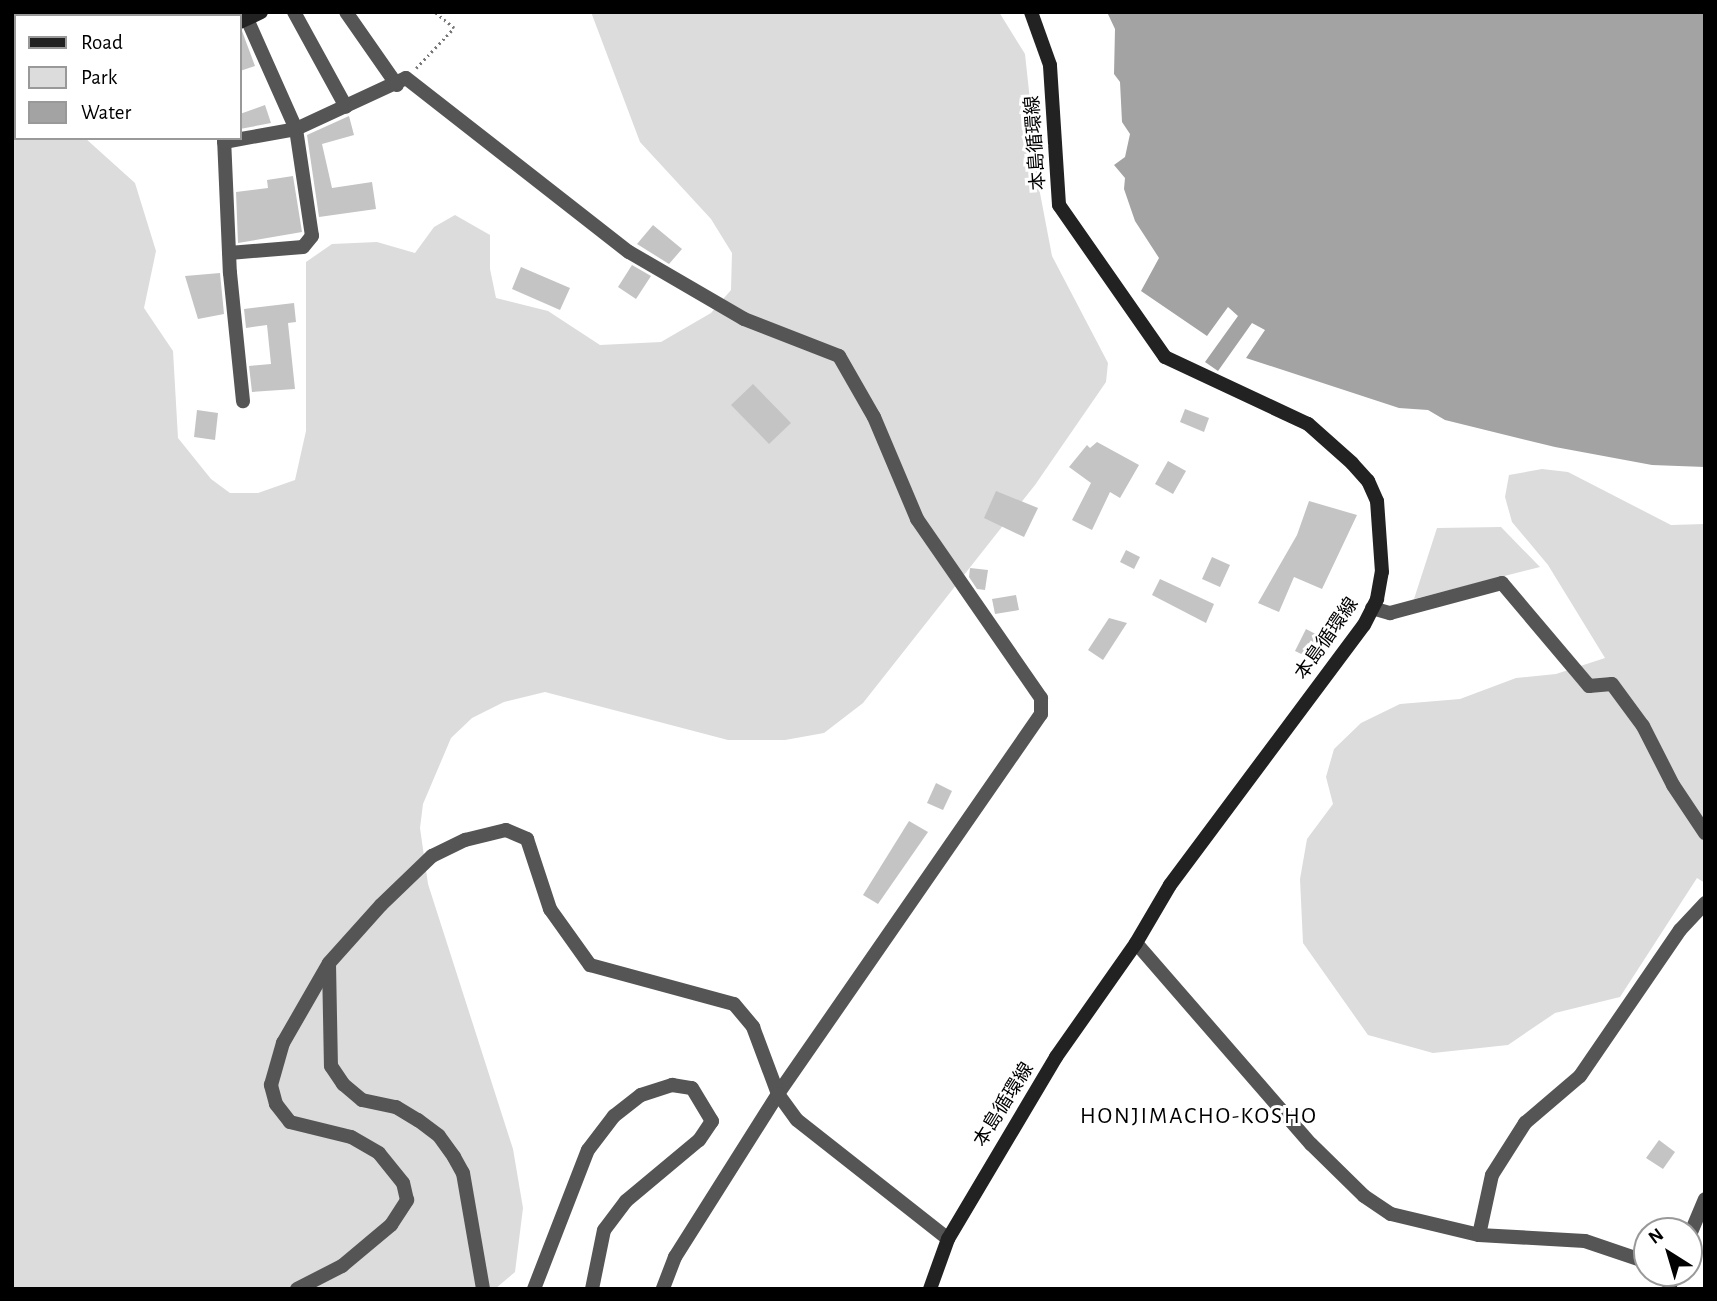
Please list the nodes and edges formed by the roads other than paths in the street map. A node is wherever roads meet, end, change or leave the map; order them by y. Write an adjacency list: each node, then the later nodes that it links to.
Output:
1 (261, 12): 5 (main road)
2 (294, 12): 7 (street)
3 (346, 12): 6 (street)
4 (1031, 12): 13 (main road, 本島循環線)
5 (243, 20): 8 (street)
6 (401, 81): 7 (street); 18 (street)
7 (346, 107): 8 (street)
8 (296, 129): 9 (street); 11 (street)
9 (242, 137)
10 (224, 140): 11 (street)
11 (229, 253): 12 (street)
12 (243, 401)
13 (1372, 608): 14 (street); 16 (main road, 本島循環線)
14 (1705, 833)
15 (1705, 904): 21 (street)
16 (1136, 943): 21 (street); 22 (main road, 本島循環線)
17 (330, 963): 18 (street); 24 (street); 25 (street)
18 (778, 1094): 22 (street); 28 (street)
19 (1705, 1199): 20 (street)
20 (1697, 1217)
21 (1479, 1235): 23 (street)
22 (948, 1239): 29 (main road, 本島循環線)
23 (1633, 1257)
24 (297, 1289)
25 (483, 1289)
26 (534, 1289): 27 (street)
27 (592, 1289)
28 (663, 1289)
29 (930, 1289)

